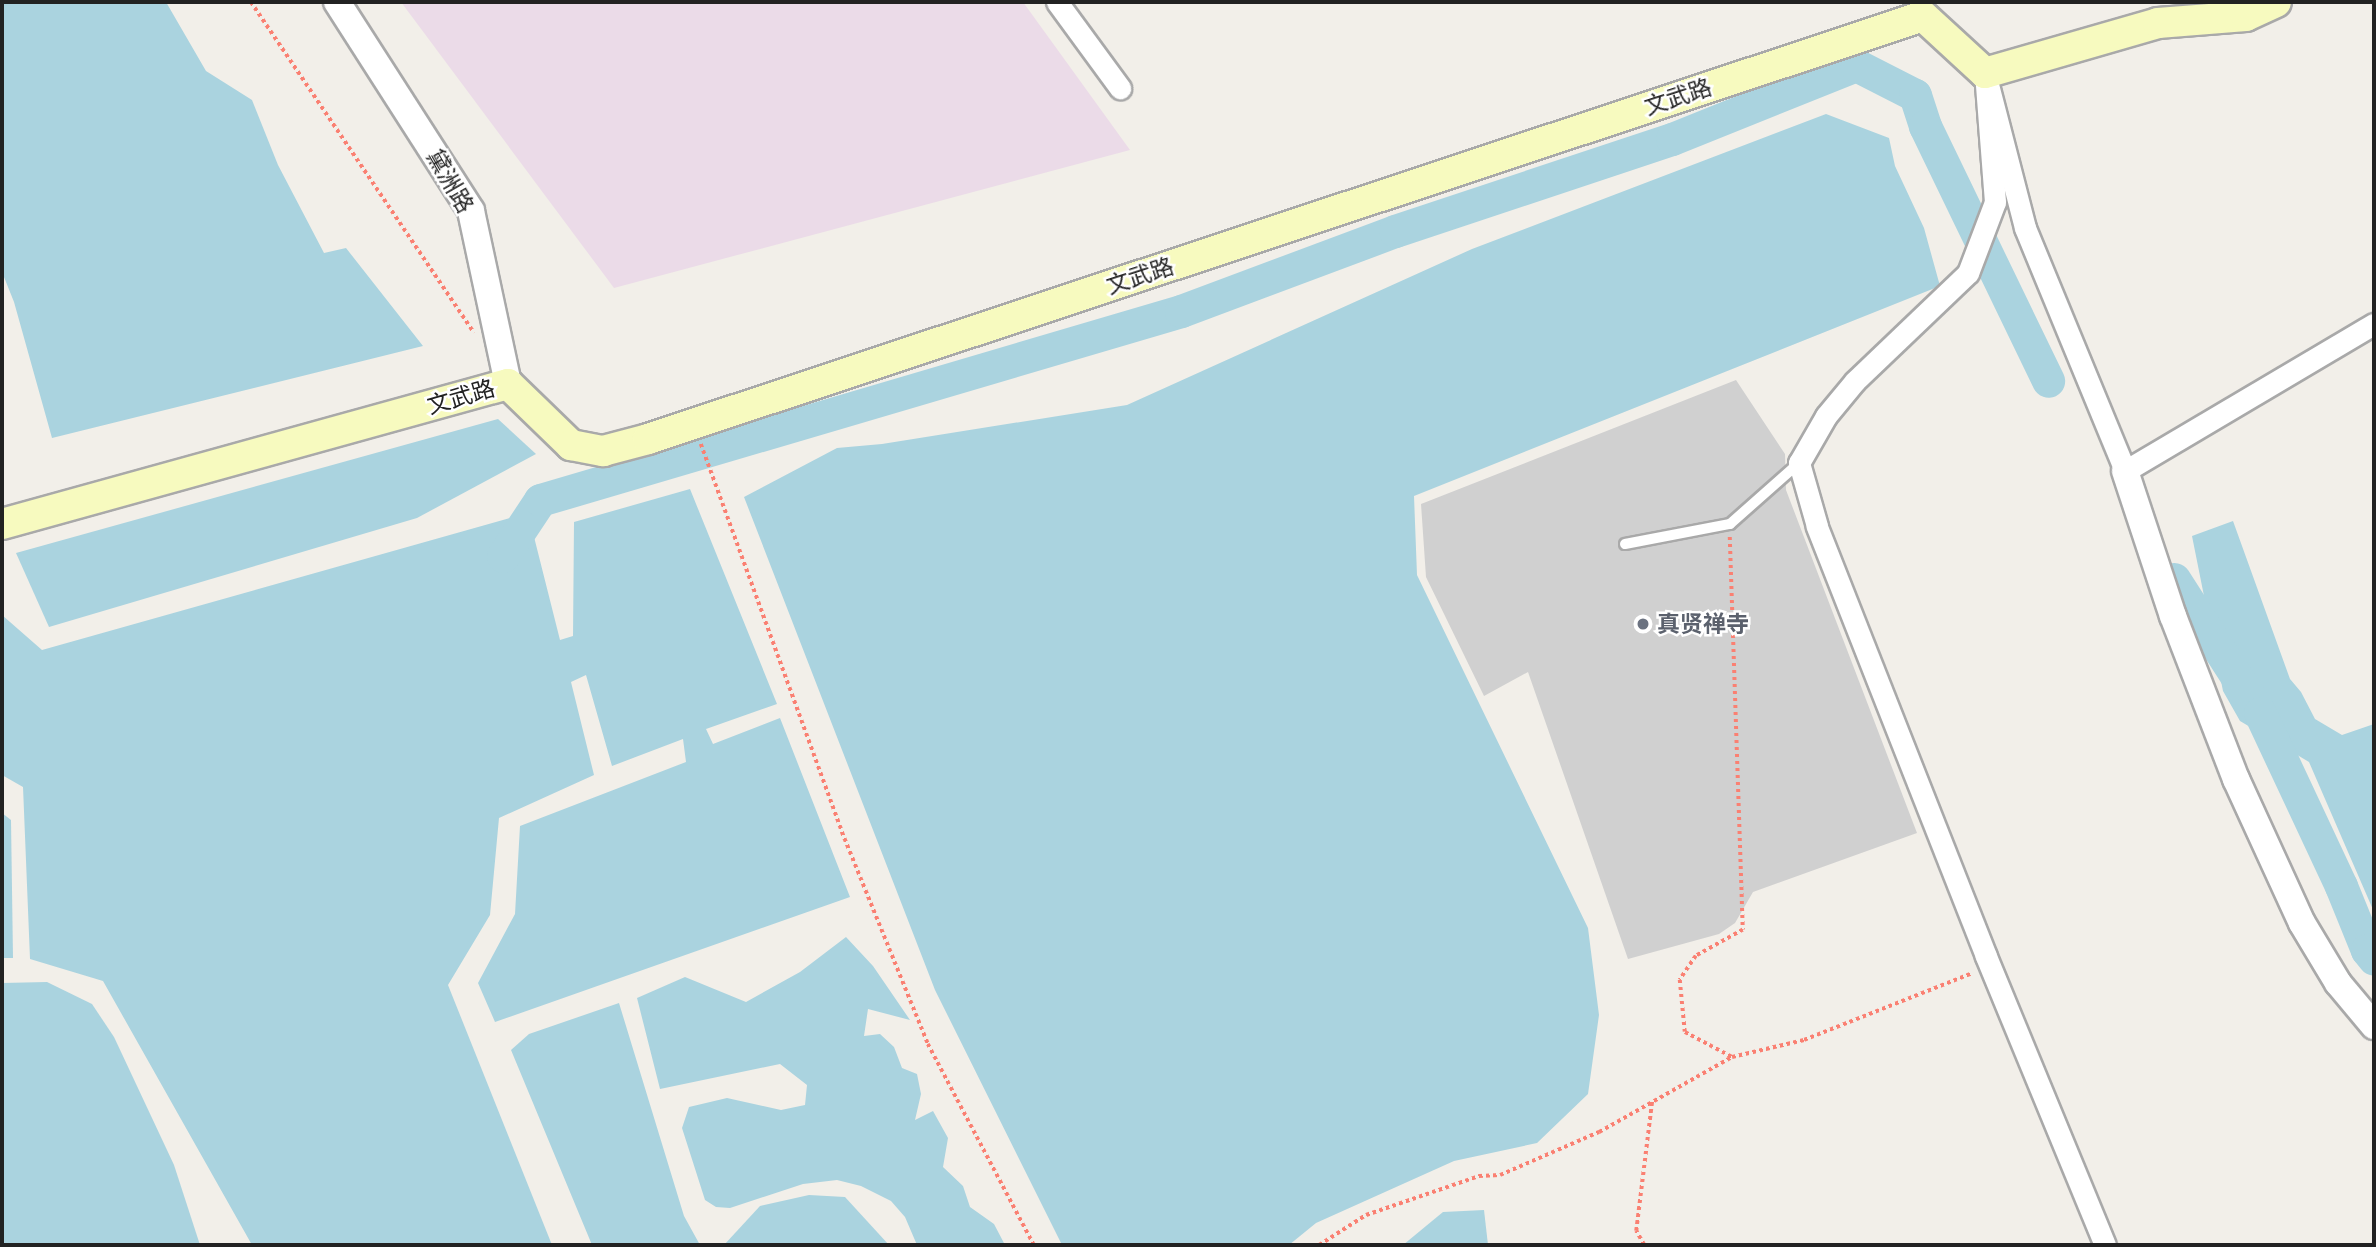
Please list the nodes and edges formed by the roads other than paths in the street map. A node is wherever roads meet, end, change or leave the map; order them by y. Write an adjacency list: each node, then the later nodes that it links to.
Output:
1 (337, 2): 8 (street, 黛洲路)
2 (1057, 2): 6 (street)
3 (2276, 2): 5 (main road)
4 (1921, 9): 5 (main road, 文武路); 8 (main road, 文武路)
5 (1985, 73): 9 (street); 10 (street)
6 (1120, 88)
7 (2374, 324): 10 (street)
8 (508, 384): 11 (main road, 文武路)
9 (1799, 463): 12 (lane); 14 (street)
10 (2125, 471): 13 (street)
11 (2, 524)
12 (1625, 544)
13 (2374, 1026)
14 (2105, 1245)

